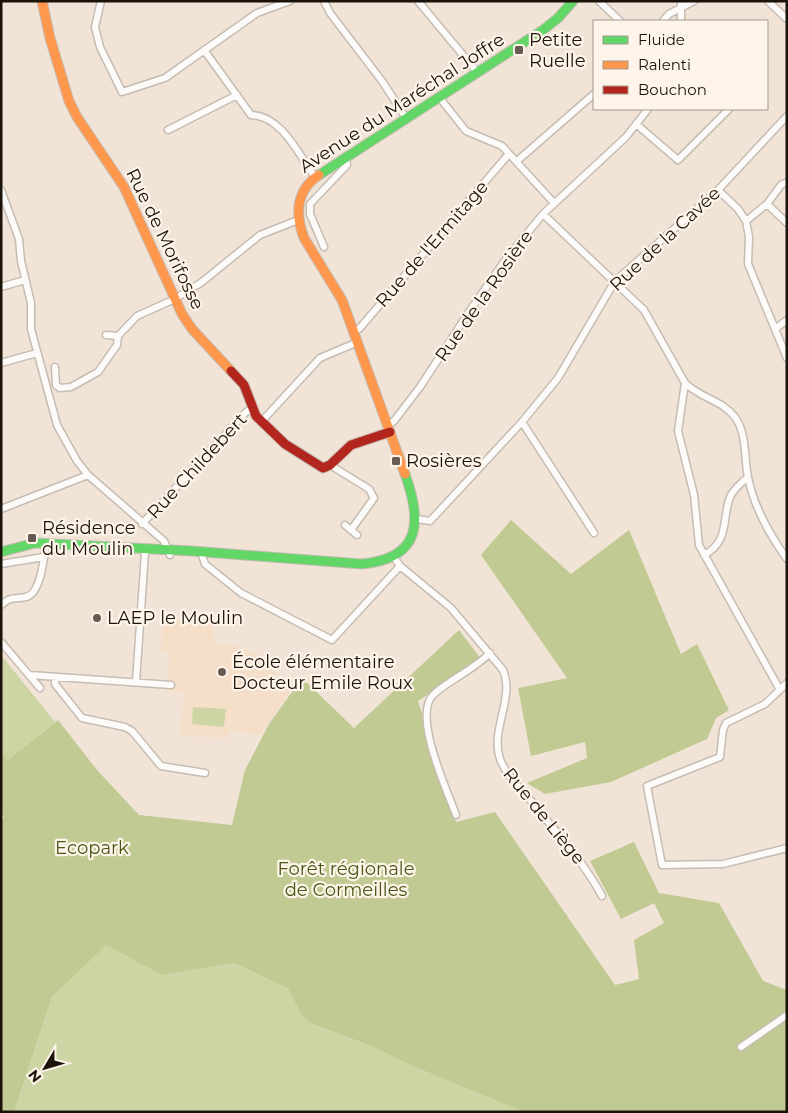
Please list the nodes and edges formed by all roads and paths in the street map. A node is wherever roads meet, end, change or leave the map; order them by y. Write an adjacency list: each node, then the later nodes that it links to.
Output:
1 (42, 1): 44 (street, Rue de Morifosse)
2 (101, 1): 16 (street)
3 (290, 1): 10 (street)
4 (324, 1): 24 (street)
5 (418, 1): 17 (street)
6 (573, 1): 17 (street, Avenue du Maréchal Joffre)
7 (599, 1): 12 (street)
8 (694, 1): 11 (street)
9 (768, 1): 15 (street)
10 (272, 4): 16 (street)
11 (682, 5): 13 (street); 14 (street)
12 (619, 20)
13 (664, 20)
14 (681, 20)
15 (787, 20)
16 (204, 50): 18 (street)
17 (477, 72): 20 (street, Avenue du Maréchal Joffre)
18 (237, 95): 26 (street); 30 (street)
19 (593, 95): 29 (street)
20 (439, 97): 24 (street, Avenue du Maréchal Joffre); 27 (street)
21 (647, 110): 25 (street, Rue de la Rosière)
22 (728, 110): 25 (street)
23 (787, 116): 33 (street, Rue de la Cavée)
24 (406, 118): 28 (street, Avenue du Maréchal Joffre)
25 (636, 124): 34 (street, Rue de la Rosière)
26 (168, 130)
27 (508, 155): 29 (street); 47 (street, Rue de l'Ermitage)
28 (346, 156): 30 (street, Avenue du Maréchal Joffre); 40 (street)
29 (517, 161): 34 (street)
30 (314, 177): 37 (street, Avenue du Maréchal Joffre)
31 (787, 182): 35 (street)
32 (1, 190): 41 (street)
33 (718, 190): 38 (street); 42 (street, Rue de la Cavée)
34 (554, 203): 36 (street, Rue de la Rosière)
35 (767, 204): 38 (street); 39 (street)
36 (543, 214): 42 (street); 61 (street, Rue de la Rosière)
37 (298, 220): 44 (street); 47 (street, Avenue du Maréchal Joffre)
38 (746, 221): 46 (street)
39 (787, 223)
40 (324, 247)
41 (25, 280): 43 (street); 51 (street)
42 (615, 281): 57 (street); 60 (street, Rue de la Cavée)
43 (1, 287)
44 (175, 300): 49 (street); 58 (street, Rue de Morifosse)
45 (787, 320): 46 (street)
46 (775, 328): 52 (street)
47 (354, 331): 50 (street, Avenue du Maréchal Joffre)
48 (106, 334): 49 (street)
49 (118, 336): 55 (street)
50 (358, 342): 59 (street, Rue Childebert); 61 (street, Avenue du Maréchal Joffre)
51 (37, 353): 53 (street); 56 (street)
52 (787, 358)
53 (1, 363)
54 (55, 367): 55 (street)
55 (56, 377): 56 (street)
56 (45, 381): 63 (street)
57 (685, 383): 64 (street); 75 (street)
58 (252, 409): 59 (street, Rue de Morifosse); 67 (street, Rue Childebert)
59 (262, 421): 62 (street, Rue de Morifosse)
60 (522, 422): 66 (street, Rue de la Cavée); 69 (street)
61 (389, 428): 62 (street); 66 (street, Avenue du Maréchal Joffre)
62 (330, 465): 68 (street)
63 (88, 475): 65 (street); 67 (street)
64 (748, 477): 75 (street); 78 (street)
65 (1, 509)
66 (417, 520): 77 (street)
67 (142, 524): 73 (street)
68 (345, 525)
69 (594, 533)
70 (46, 544): 71 (street); 72 (street); 76 (street)
71 (2, 551)
72 (148, 551): 73 (street); 86 (street)
73 (170, 552): 74 (street); 74 (street)
74 (201, 553): 77 (street); 80 (street)
75 (704, 555): 90 (street)
76 (44, 557): 79 (street); 81 (street)
77 (394, 557): 80 (street)
78 (787, 560)
79 (1, 564)
80 (400, 566): 83 (street, Rue de Liège)
81 (1, 605)
82 (1, 642): 84 (street)
83 (490, 653): 92 (street); 94 (street, Rue de Liège)
84 (30, 675): 85 (street); 89 (street)
85 (55, 677): 86 (street); 91 (street)
86 (136, 682): 88 (street)
87 (787, 683): 90 (street)
88 (171, 686)
89 (40, 688)
90 (780, 690): 93 (street)
91 (205, 773)
92 (456, 816)
93 (787, 848)
94 (602, 896)
95 (787, 1015): 96 (street)
96 (741, 1047)

